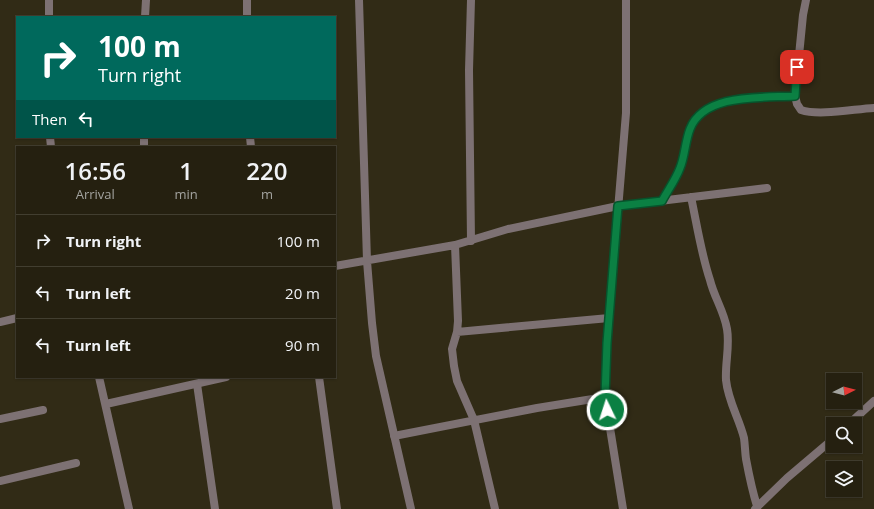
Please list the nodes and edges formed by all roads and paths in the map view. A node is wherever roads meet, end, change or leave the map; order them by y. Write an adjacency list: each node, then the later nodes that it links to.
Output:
1 (49, 0): 8 (street)
2 (146, 0): 9 (street)
3 (247, 0): 10 (street)
4 (359, 0): 19 (street)
5 (471, 0): 17 (street)
6 (626, 0): 16 (street)
7 (806, 0): 11 (street)
8 (48, 16)
9 (145, 16)
10 (247, 16)
11 (795, 96): 12 (street); 15 (street)
12 (874, 108)
13 (767, 188): 14 (street)
14 (691, 197): 15 (street); 40 (street)
15 (662, 201): 16 (street)
16 (618, 206): 17 (street); 22 (street)
17 (471, 241): 18 (street)
18 (455, 245): 19 (street); 24 (street)
19 (367, 260): 20 (street); 36 (street)
20 (336, 266)
21 (16, 318): 23 (street)
22 (609, 318): 24 (street); 29 (street)
23 (0, 322)
24 (457, 332): 35 (street)
25 (99, 378): 31 (street)
26 (222, 378): 28 (street)
27 (319, 378): 43 (street)
28 (197, 384): 31 (street); 42 (street)
29 (605, 397): 35 (street); 46 (street)
30 (874, 401): 33 (street)
31 (106, 404): 41 (street)
32 (43, 410): 34 (street)
33 (857, 417)
34 (0, 419)
35 (474, 420): 36 (street); 45 (street)
36 (394, 436): 44 (street)
37 (826, 445): 40 (street)
38 (76, 463): 39 (street)
39 (0, 481)
40 (756, 507)
41 (129, 509)
42 (215, 509)
43 (337, 509)
44 (411, 509)
45 (494, 509)
46 (623, 509)

